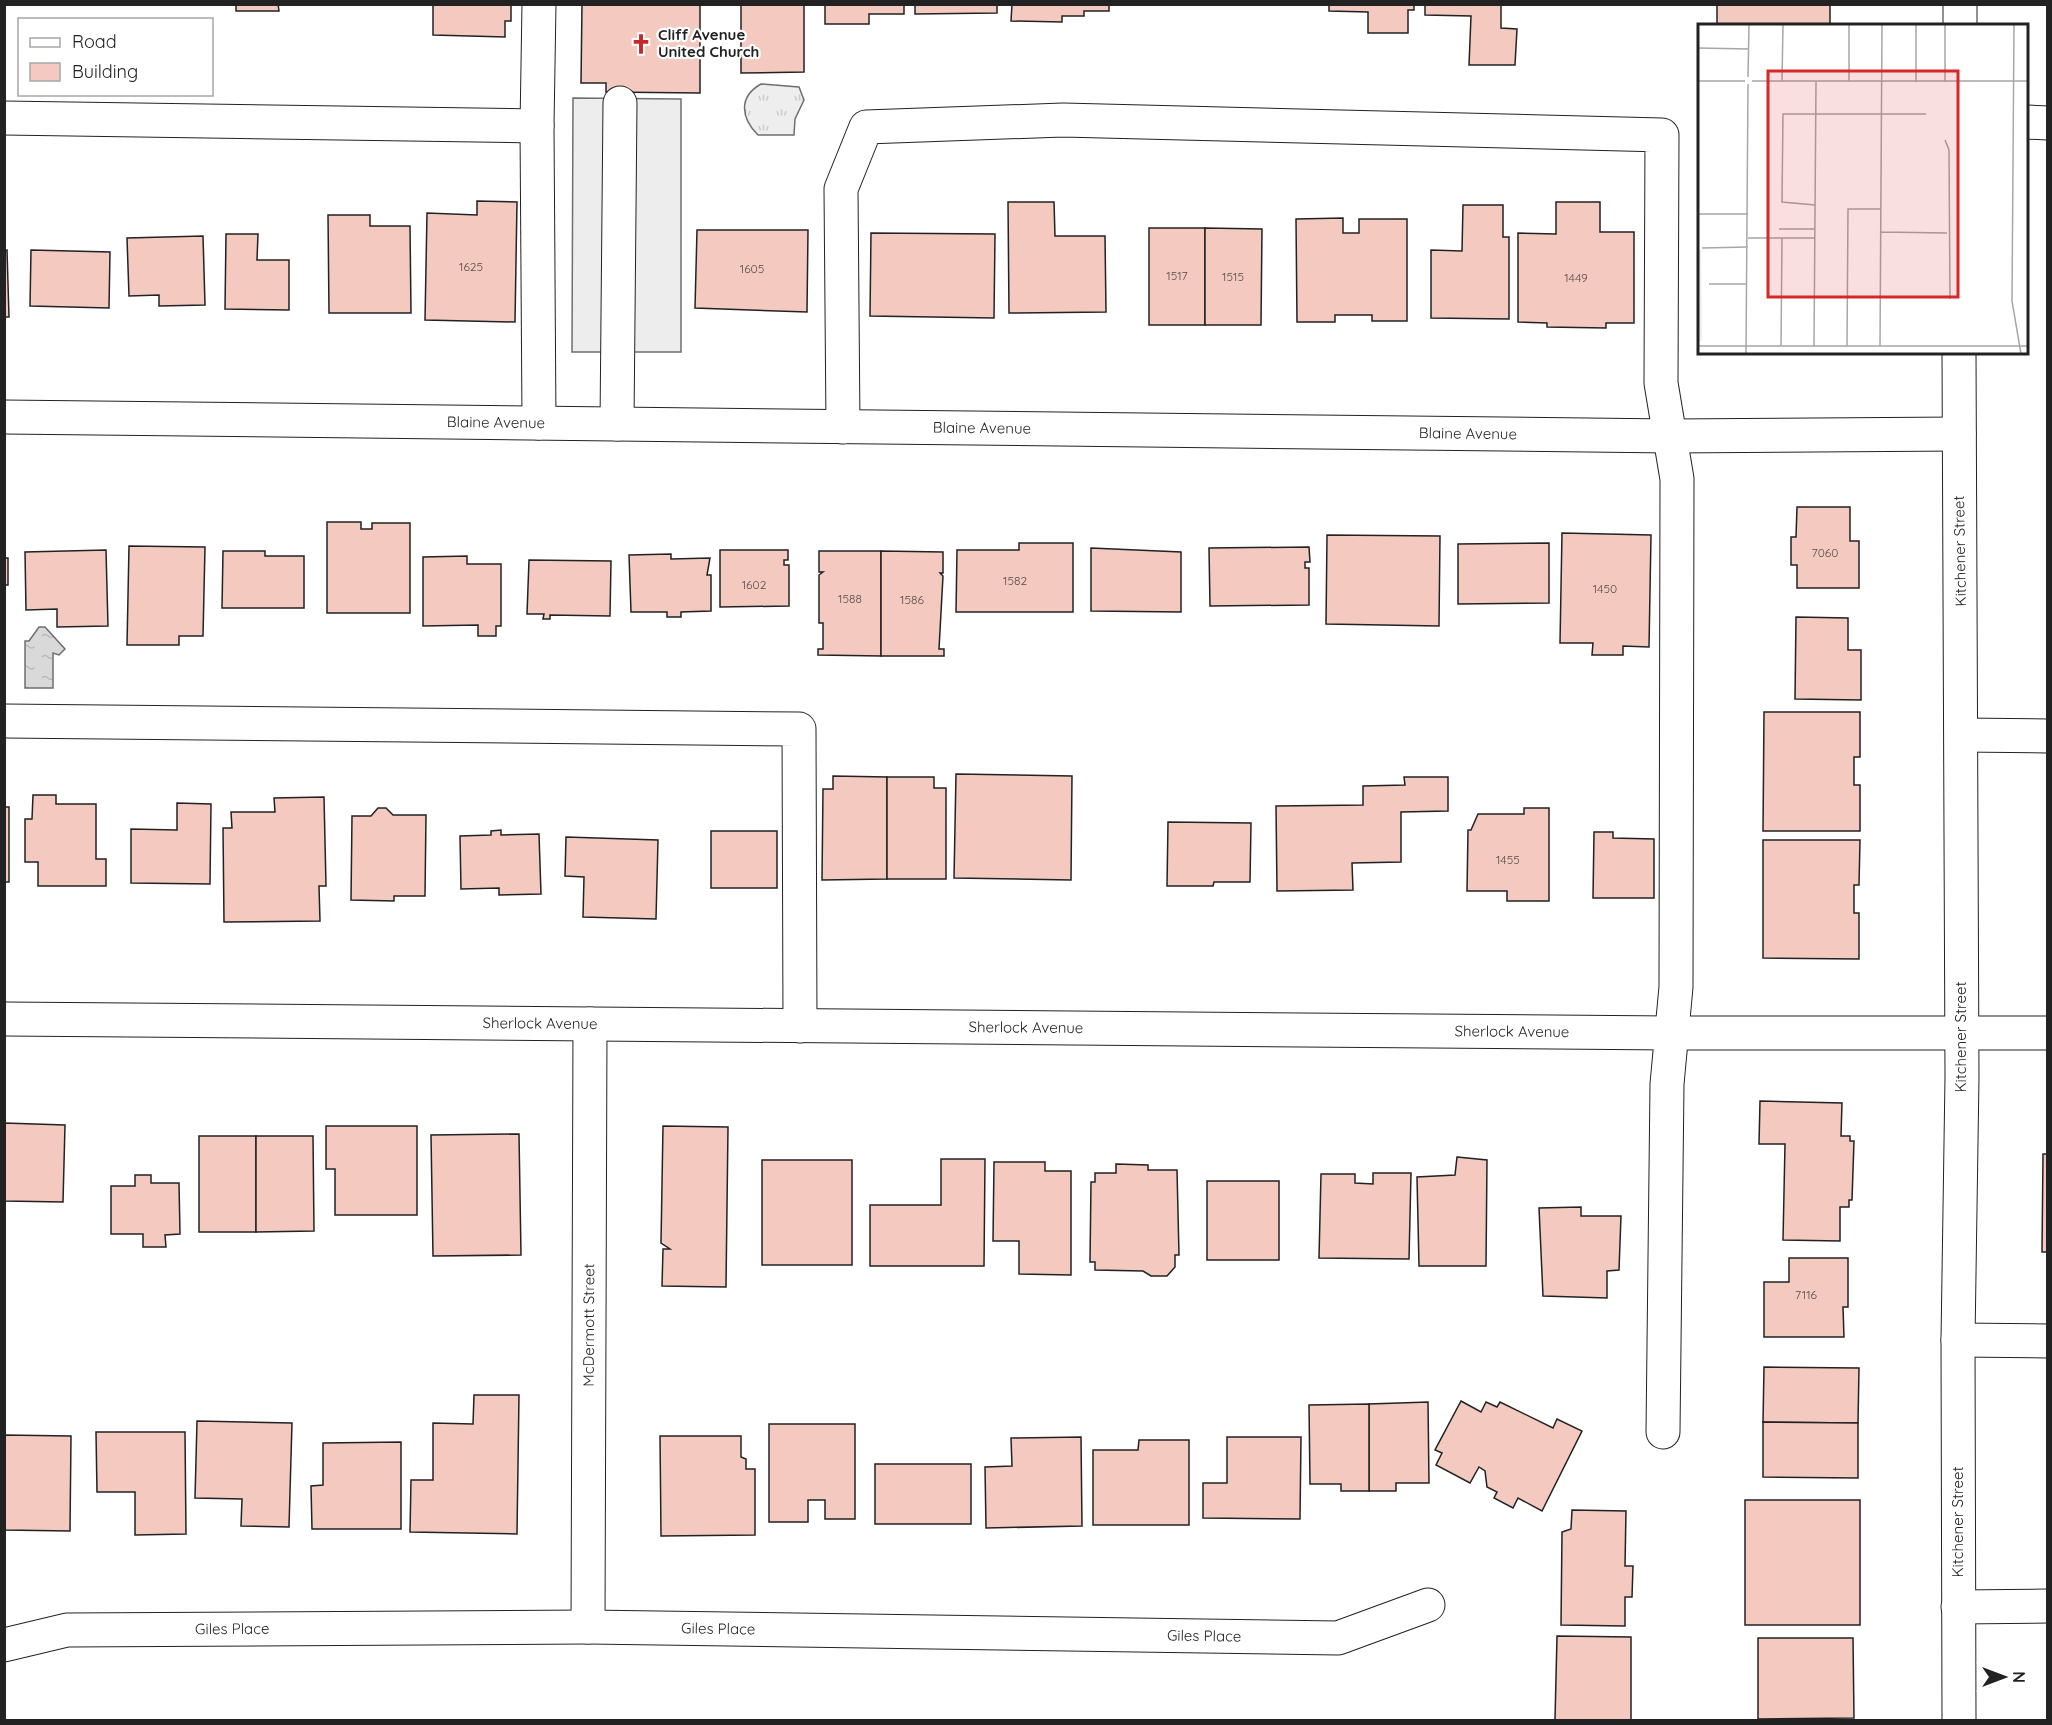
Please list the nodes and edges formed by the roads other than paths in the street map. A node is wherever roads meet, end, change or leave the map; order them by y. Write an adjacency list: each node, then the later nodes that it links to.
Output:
1 (539, 4): 8 (street)
2 (1960, 4): 3 (street)
3 (1960, 24)
4 (620, 103): 12 (street)
5 (4, 118): 8 (street)
6 (2028, 122): 7 (street)
7 (2048, 123)
8 (537, 126): 11 (street)
9 (1959, 354): 14 (street, Kitchener Street)
10 (4, 417): 11 (street, Blaine Avenue)
11 (539, 423): 12 (street, Blaine Avenue)
12 (617, 424): 13 (street, Blaine Avenue)
13 (843, 427): 15 (street, Blaine Avenue); 15 (street)
14 (1959, 434): 15 (street, Blaine Avenue); 17 (street, Kitchener Street)
15 (1671, 436): 23 (street)
16 (4, 720): 21 (street)
17 (1962, 735): 18 (street); 22 (street, Kitchener Street)
18 (2048, 736)
19 (4, 1018): 20 (street, Sherlock Avenue)
20 (590, 1024): 21 (street, Sherlock Avenue); 31 (street, McDermott Street)
21 (800, 1026): 23 (street, Sherlock Avenue)
22 (1960, 1032): 23 (street, Sherlock Avenue); 24 (street, Sherlock Avenue); 25 (street, Kitchener Street)
23 (1671, 1033): 27 (street)
24 (2048, 1033)
25 (1959, 1340): 26 (street); 30 (street, Kitchener Street)
26 (2048, 1341)
27 (1662, 1432)
28 (1428, 1605): 31 (street, Giles Place)
29 (2048, 1606): 30 (street)
30 (1959, 1607): 33 (street, Kitchener Street)
31 (588, 1627): 32 (street, Giles Place)
32 (4, 1646)
33 (1959, 1720)

